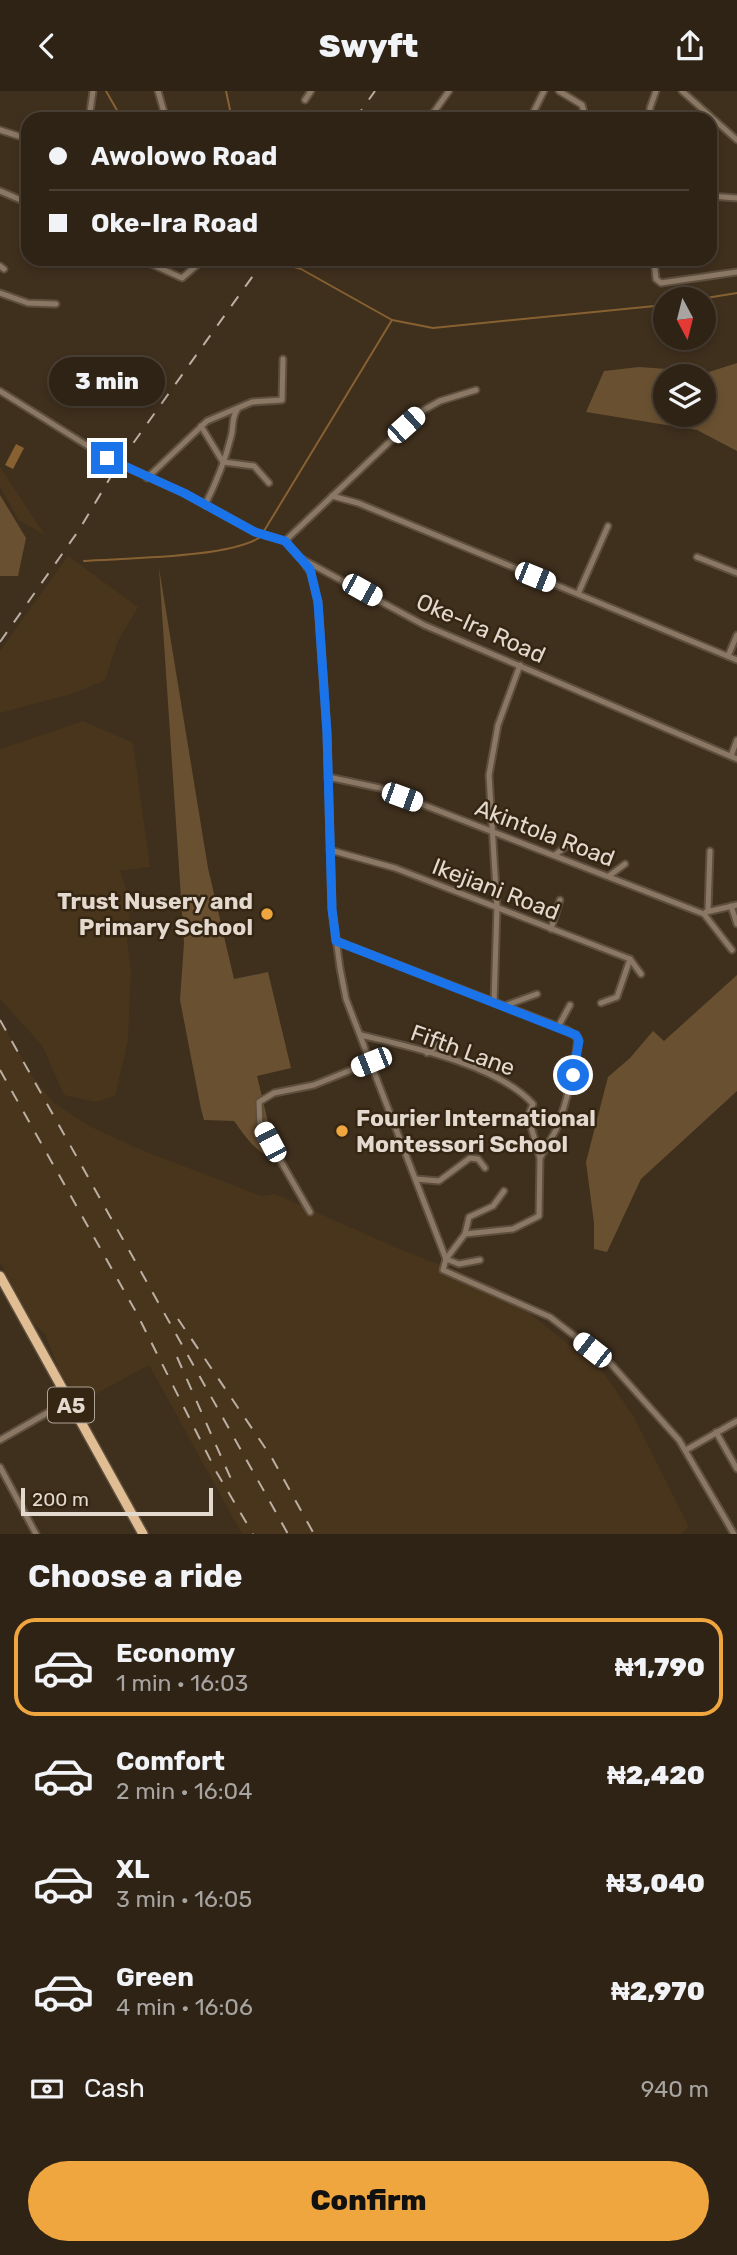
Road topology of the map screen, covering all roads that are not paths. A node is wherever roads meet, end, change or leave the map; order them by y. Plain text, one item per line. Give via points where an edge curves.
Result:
1 (93, 91) edge
2 (158, 91) edge
3 (311, 91) edge
4 (449, 91) edge
5 (544, 91) edge
6 (559, 91) edge
7 (656, 91) edge
8 (682, 91) edge
9 (305, 100) dead end
10 (90, 112) edge
11 (164, 112) dead end
12 (434, 112) edge
13 (534, 112) edge
14 (584, 112) edge
15 (650, 112) edge
16 (706, 112) edge
17 (717, 122) edge
18 (0, 130) edge
19 (21, 137) edge
20 (737, 140) edge
21 (0, 191) edge
22 (717, 197) edge
23 (737, 198) edge
24 (21, 200) edge
25 (155, 266) edge
26 (196, 266) edge
27 (655, 266) edge
28 (737, 272) edge
29 (0, 293) edge
30 (56, 304) dead end
31 (283, 359) dead end
32 (476, 390) dead end
33 (0, 391) edge
34 (239, 408) junction
35 (201, 426) junction
36 (223, 462) junction
37 (147, 478) junction
38 (269, 482) dead end
39 (332, 496) junction
40 (205, 505) junction
41 (608, 526) dead end
42 (285, 541) junction
43 (697, 557) dead end
44 (300, 558) junction
45 (737, 573) edge
46 (578, 594) junction
47 (737, 635) edge
48 (728, 656) junction
49 (737, 660) edge
50 (520, 665) junction
51 (737, 740) edge
52 (734, 757) edge
53 (328, 777) junction
54 (490, 830) junction
55 (569, 844) dead end
56 (330, 850) junction
57 (710, 851) dead end
58 (555, 855) junction
59 (625, 864) dead end
60 (609, 876) junction
61 (560, 900) dead end
62 (734, 905) edge
63 (497, 907) junction
64 (706, 912) junction
65 (737, 924) edge
66 (551, 929) junction
67 (336, 941) junction
68 (732, 950) dead end
69 (630, 959) junction
70 (641, 974) dead end
71 (537, 994) dead end
72 (494, 1002) junction
73 (601, 1003) dead end
74 (570, 1005) dead end
75 (504, 1006) junction
76 (558, 1027) junction
77 (361, 1035) junction
78 (442, 1042) dead end
79 (427, 1053) junction
80 (371, 1062) junction
81 (540, 1158) junction
82 (485, 1168) dead end
83 (416, 1179) junction
84 (504, 1191) dead end
85 (310, 1212) dead end
86 (465, 1234) junction
87 (446, 1259) junction
88 (480, 1260) dead end
89 (0, 1276) edge
90 (68, 1401) junction
91 (737, 1421) edge
92 (716, 1432) junction
93 (0, 1440) edge
94 (686, 1450) junction
95 (0, 1467) edge
96 (737, 1469) edge
97 (36, 1534) edge
98 (143, 1534) edge
99 (734, 1534) edge

1 - 10 street
2 - 11 street
3 - 9 street
4 - 12 street
5 - 13 street
6 - 14 street via 582,105
7 - 15 street
8 - 16 street
17 - 20 street
18 - 19 street
21 - 24 street
22 - 23 street
25 - 26 street via 182,278
27 - 28 street via 661,283
29 - 30 street via 28,303
31 - 34 street via 282,400 252,402
32 - 39 street via 422,411
33 - 37 street, Oke-Ira Road
34 - 35 street
34 - 36 street
35 - 36 street
35 - 37 street
36 - 38 street via 254,466
36 - 40 street
37 - 40 street, Oke-Ira Road
39 - 42 street
39 - 46 street
40 - 42 street, Oke-Ira Road via 255,532
41 - 46 street
42 - 44 street, Oke-Ira Road
43 - 45 street
44 - 50 street, Oke-Ira Road via 424,625
44 - 53 street via 312,573 318,602
46 - 48 street
47 - 48 street
48 - 49 street
50 - 52 street, Oke-Ira Road
50 - 54 street via 493,750
51 - 52 street
53 - 54 street, Akintola Road via 380,788
53 - 56 street
54 - 58 street, Akintola Road
54 - 63 street
55 - 58 street
56 - 63 street, Ikejiani Road via 395,868
56 - 67 street
57 - 64 street
58 - 60 street, Akintola Road
59 - 60 street
60 - 64 street, Akintola Road
61 - 66 street
62 - 64 street
62 - 65 street
63 - 66 street, Ikejiani Road
63 - 72 street
64 - 68 street
66 - 69 street, Ikejiani Road
67 - 72 street
67 - 77 street via 346,999
69 - 70 street
69 - 73 street via 617,997
71 - 75 street
72 - 75 street
74 - 76 street
75 - 76 street
76 - 81 street via 579,1041 564,1107
77 - 79 street, Fifth Lane
77 - 80 street
78 - 79 street
79 - 81 street, Fifth Lane via 519,1089 533,1104 528,1116
80 - 83 street
80 - 85 street via 259,1102 260,1125
81 - 86 street via 539,1216 513,1229
82 - 83 street via 478,1159 470,1158 439,1181
83 - 87 street
84 - 86 street via 493,1206 469,1217
86 - 87 street
87 - 88 street via 459,1264
87 - 94 street via 443,1270 556,1321 611,1364
89 - 90 main road, A5
90 - 93 street
90 - 98 main road, A5
91 - 92 street
92 - 94 street
92 - 96 street
94 - 99 street
95 - 97 street

